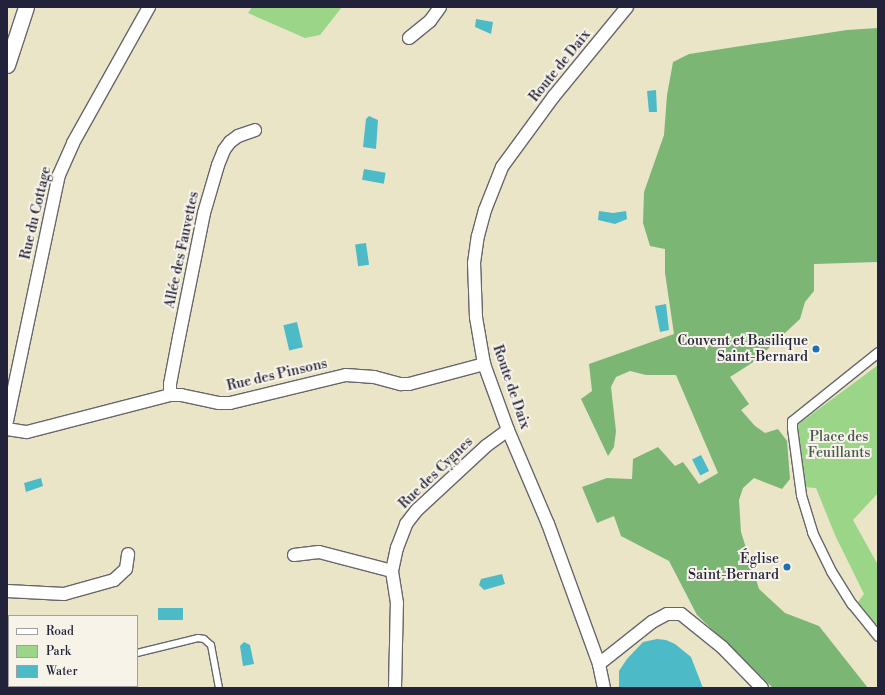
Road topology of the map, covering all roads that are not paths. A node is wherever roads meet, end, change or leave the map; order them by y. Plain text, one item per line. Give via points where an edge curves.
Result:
1 (26, 7) edge
2 (149, 7) edge
3 (440, 7) edge
4 (627, 7) edge
5 (409, 38) dead end
6 (7, 65) edge
7 (255, 130) dead end
8 (878, 352) edge
9 (484, 364) junction
10 (170, 395) junction
11 (7, 421) edge
12 (7, 428) edge
13 (508, 430) junction
14 (128, 554) dead end
15 (294, 555) dead end
16 (392, 571) junction
17 (7, 592) edge
18 (878, 636) edge
19 (138, 653) edge
20 (599, 664) junction
21 (219, 688) edge
22 (395, 688) edge
23 (604, 688) edge
24 (762, 688) edge

1 - 6 street
2 - 11 street, Rue du Cottage via 73,144 59,175
3 - 5 street via 430,21
4 - 9 street, Route de Daix via 509,156 491,193 480,229 474,263 476,317
7 - 10 street, Allée des Fauvettes via 230,142 218,165 204,213 170,384
8 - 18 street via 792,421 800,495 812,532 831,571 852,604
9 - 10 street, Rue des Pinsons via 409,384 346,375 230,403
9 - 13 street, Route de Daix
10 - 12 street, Rue des Pinsons via 27,432
13 - 16 street, Rue des Cygnes via 486,446 411,517 401,536
13 - 20 street, Route de Daix via 548,524
14 - 17 street via 126,569 114,580 64,594
15 - 16 street via 320,552
16 - 22 street, Rue des Cygnes via 397,603
19 - 21 lane via 198,638 204,639 211,645
20 - 23 street, Route de Daix
20 - 24 street via 652,622 667,614 681,614 722,647

